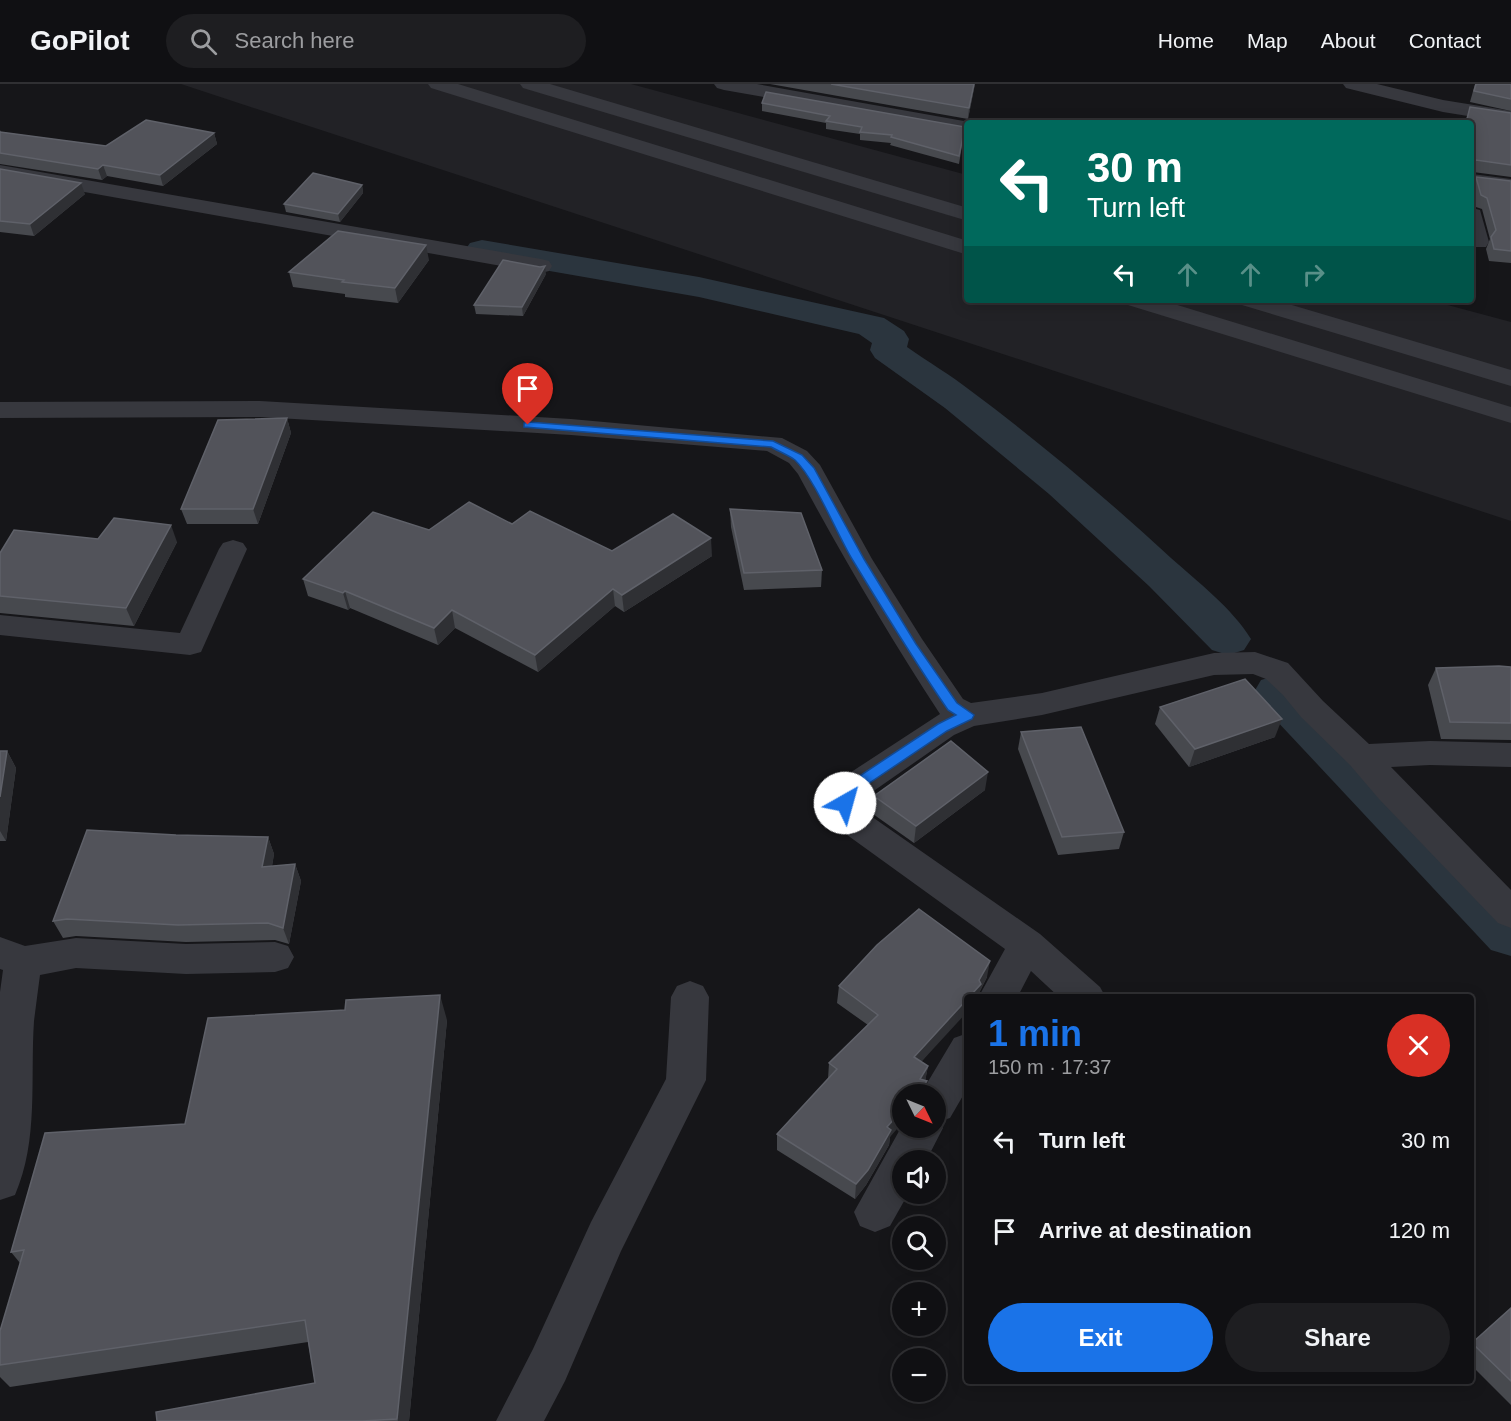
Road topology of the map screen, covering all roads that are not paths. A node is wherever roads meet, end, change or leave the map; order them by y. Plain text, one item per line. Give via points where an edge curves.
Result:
1 (438, 84) edge
2 (530, 84) edge
3 (724, 84) edge
4 (1353, 84) edge
5 (1511, 117) edge
6 (964, 127) edge
7 (0, 171) edge
8 (1474, 180) edge
9 (1511, 185) edge
10 (964, 214) edge
11 (1474, 223) edge
12 (1479, 242) dead end
13 (964, 248) edge
14 (541, 266) edge
15 (1146, 303) edge
16 (1260, 303) edge
17 (1511, 378) edge
18 (0, 410) edge
19 (1511, 415) edge
20 (233, 549) dead end
21 (0, 625) edge
22 (967, 715) junction
23 (1511, 754) edge
24 (1362, 756) junction
25 (1511, 913) edge
26 (1027, 945) junction
27 (12, 957) edge
28 (275, 957) dead end
29 (999, 994) edge
30 (1082, 994) edge
31 (690, 997) dead end
32 (964, 1057) edge
33 (946, 1088) edge
34 (0, 1180) edge
35 (892, 1182) edge
36 (875, 1212) dead end
37 (519, 1421) edge

1 - 13 street
2 - 10 street
3 - 6 street
4 - 5 street via 1443,106
7 - 14 street
8 - 9 street
11 - 12 street
15 - 19 street
16 - 17 street
18 - 22 street via 260,409 773,444 798,457 810,471 911,646 952,707
20 - 21 street via 190,645
22 - 24 street via 1042,704 1214,664 1255,663 1277,671
22 - 26 street via 851,789 845,803 855,823
23 - 24 street
24 - 25 street
26 - 29 street
26 - 30 street
27 - 28 street via 76,953 186,959
27 - 34 street via 15,1021 10,1137
31 - 37 street via 686,1080
32 - 33 street
35 - 36 street

